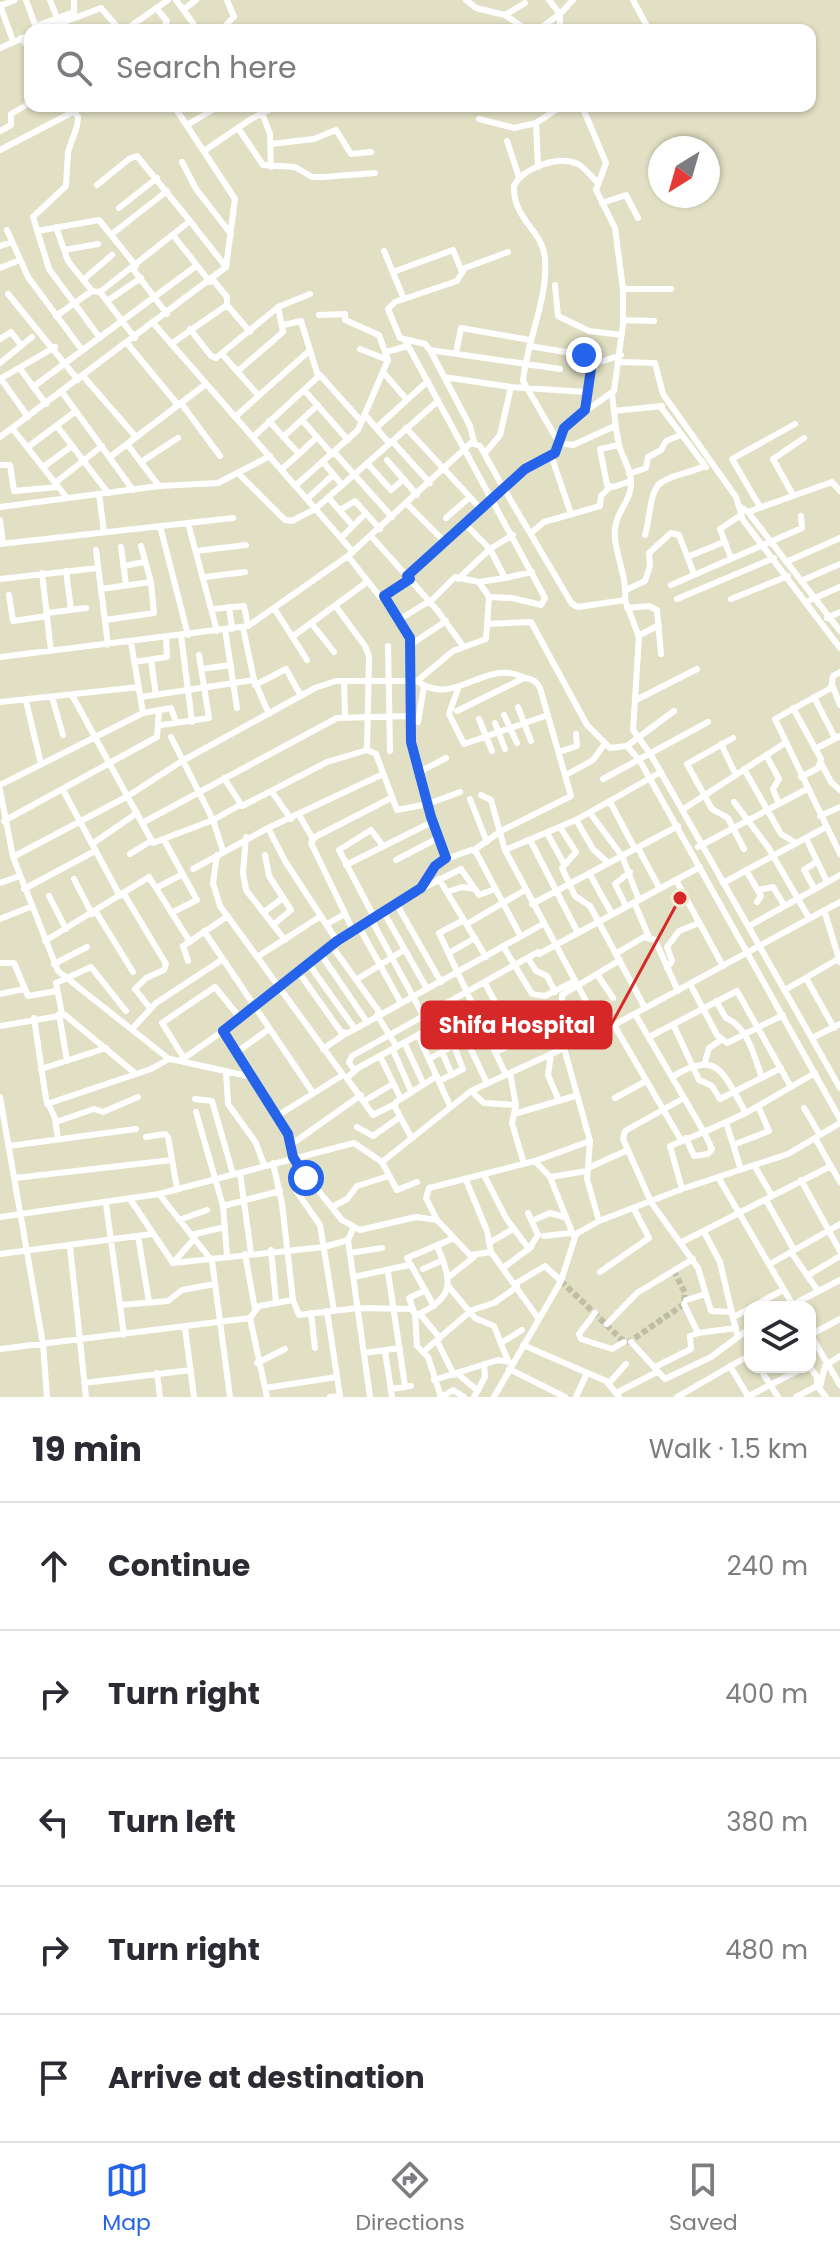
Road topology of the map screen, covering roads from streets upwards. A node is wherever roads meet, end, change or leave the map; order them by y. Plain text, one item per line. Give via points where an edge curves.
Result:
1 (15, 0) edge
2 (26, 0) edge
3 (50, 0) edge
4 (74, 0) edge
5 (168, 0) edge
6 (176, 0) edge
7 (196, 0) edge
8 (466, 0) edge
9 (549, 0) edge
10 (573, 0) edge
11 (633, 0) edge
12 (230, 1) edge
13 (525, 3) dead end
14 (0, 6) edge
15 (156, 8) junction
16 (183, 10) junction
17 (560, 14) junction
18 (505, 15) junction
19 (57, 18) junction
20 (36, 24) edge
21 (47, 24) edge
22 (53, 24) edge
23 (117, 24) edge
24 (132, 24) edge
25 (166, 24) edge
26 (193, 24) edge
27 (227, 24) edge
28 (518, 24) edge
29 (546, 24) edge
30 (560, 24) edge
31 (646, 24) edge
32 (24, 37) edge
33 (21, 38) junction
34 (13, 41) junction
35 (24, 42) edge
36 (0, 48) edge
37 (24, 106) edge
38 (66, 112) edge
39 (74, 112) edge
40 (178, 112) edge
41 (209, 112) edge
42 (553, 112) edge
43 (585, 112) edge
44 (262, 113) joint
45 (479, 119) dead end
46 (536, 123) junction
47 (187, 125) junction
48 (238, 128) junction
49 (0, 131) edge
50 (507, 141) dead end
51 (271, 144) junction
52 (0, 150) edge
53 (204, 151) junction
54 (371, 152) dead end
55 (182, 162) dead end
56 (271, 167) junction
57 (538, 167) junction
58 (375, 173) dead end
59 (519, 177) junction
60 (157, 178) junction
61 (597, 182) junction
62 (97, 185) dead end
63 (167, 191) junction
64 (602, 203) junction
65 (119, 208) dead end
66 (638, 218) dead end
67 (190, 221) junction
68 (56, 227) junction
69 (7, 230) dead end
70 (37, 231) junction
71 (112, 234) junction
72 (231, 234) junction
73 (173, 235) junction
74 (12, 242) junction
75 (98, 244) dead end
76 (0, 246) edge
77 (64, 250) junction
78 (384, 251) dead end
79 (508, 252) dead end
80 (112, 255) dead end
81 (20, 260) junction
82 (196, 266) junction
83 (134, 267) junction
84 (226, 267) junction
85 (0, 268) edge
86 (393, 272) junction
87 (462, 272) junction
88 (141, 278) junction
89 (83, 280) junction
90 (211, 281) junction
91 (555, 285) dead end
92 (623, 289) junction
93 (671, 289) dead end
94 (96, 291) junction
95 (8, 294) dead end
96 (310, 294) dead end
97 (154, 297) junction
98 (404, 299) junction
99 (107, 301) junction
100 (75, 304) junction
101 (227, 305) junction
102 (277, 308) junction
103 (167, 314) junction
104 (319, 315) dead end
105 (56, 316) junction
106 (623, 320) junction
107 (121, 321) junction
108 (654, 321) dead end
109 (154, 324) junction
110 (283, 325) junction
111 (190, 329) junction
112 (250, 332) junction
113 (622, 335) junction
114 (32, 337) dead end
115 (100, 338) junction
116 (135, 338) junction
117 (0, 339) edge
118 (127, 343) junction
119 (407, 343) junction
120 (530, 343) junction
121 (171, 344) junction
122 (21, 345) junction
123 (55, 347) junction
124 (360, 349) dead end
125 (82, 350) junction
126 (430, 350) junction
127 (308, 352) junction
128 (456, 353) junction
129 (222, 354) junction
130 (387, 356) junction
131 (620, 358) junction
132 (588, 359) junction
133 (526, 362) junction
134 (0, 363) edge
135 (65, 364) junction
136 (560, 369) dead end
137 (21, 370) junction
138 (238, 371) junction
139 (383, 372) junction
140 (318, 376) junction
141 (444, 377) junction
142 (80, 378) junction
143 (0, 379) edge
144 (428, 381) junction
145 (206, 384) junction
146 (33, 387) junction
147 (511, 387) junction
148 (525, 388) junction
149 (304, 390) junction
150 (62, 392) junction
151 (585, 392) junction
152 (612, 394) junction
153 (258, 395) junction
154 (407, 400) junction
155 (438, 401) junction
156 (46, 404) junction
157 (180, 404) junction
158 (318, 405) junction
159 (669, 405) junction
160 (660, 406) junction
161 (585, 410) junction
162 (76, 411) junction
163 (614, 411) junction
164 (28, 417) junction
165 (235, 417) junction
166 (363, 418) junction
167 (302, 420) junction
168 (269, 421) junction
169 (795, 424) dead end
170 (57, 426) junction
171 (615, 426) junction
172 (12, 428) junction
173 (376, 428) junction
174 (406, 428) junction
175 (1, 433) edge
176 (681, 435) junction
177 (136, 437) junction
178 (253, 437) junction
179 (283, 437) junction
180 (317, 437) junction
181 (178, 438) dead end
182 (804, 438) dead end
183 (348, 440) junction
184 (391, 442) junction
185 (474, 442) junction
186 (559, 443) junction
187 (127, 444) junction
188 (619, 445) junction
189 (72, 446) junction
190 (102, 446) junction
191 (28, 447) junction
192 (466, 449) junction
193 (333, 453) junction
194 (485, 453) junction
195 (299, 454) junction
196 (551, 455) junction
197 (220, 456) dead end
198 (270, 456) junction
199 (110, 457) junction
200 (387, 460) dead end
201 (83, 461) junction
202 (141, 462) junction
203 (323, 462) junction
204 (367, 463) junction
205 (0, 465) edge
206 (704, 466) junction
207 (43, 467) junction
208 (714, 467) junction
209 (444, 469) junction
210 (281, 470) junction
211 (830, 471) dead end
212 (239, 474) junction
213 (354, 474) junction
214 (333, 475) junction
215 (630, 477) junction
216 (404, 479) junction
217 (834, 482) junction
218 (430, 483) junction
219 (57, 485) junction
220 (342, 485) junction
221 (159, 486) junction
222 (295, 486) junction
223 (610, 487) junction
224 (504, 489) junction
225 (133, 490) junction
226 (391, 490) junction
227 (840, 491) edge
228 (108, 493) junction
229 (99, 494) junction
230 (417, 495) junction
231 (793, 495) junction
232 (328, 497) junction
233 (470, 497) junction
234 (67, 498) junction
235 (307, 499) junction
236 (491, 499) junction
237 (378, 501) junction
238 (407, 504) junction
239 (0, 507) edge
240 (760, 507) junction
241 (315, 509) junction
242 (481, 509) junction
243 (340, 510) junction
244 (366, 513) junction
245 (571, 514) junction
246 (744, 514) junction
247 (801, 516) dead end
248 (392, 517) junction
249 (233, 518) dead end
250 (446, 518) dead end
251 (0, 520) edge
252 (188, 523) junction
253 (465, 524) junction
254 (160, 526) junction
255 (353, 526) junction
256 (380, 529) junction
257 (104, 532) junction
258 (531, 533) junction
259 (513, 535) junction
260 (645, 535) dead end
261 (371, 536) junction
262 (341, 538) junction
263 (840, 538) edge
264 (770, 541) junction
265 (445, 542) junction
266 (724, 542) junction
267 (2, 544) edge
268 (762, 544) junction
269 (246, 545) dead end
270 (141, 546) dead end
271 (121, 547) dead end
272 (490, 549) junction
273 (96, 550) dead end
274 (196, 551) junction
275 (350, 554) junction
276 (780, 554) junction
277 (687, 557) junction
278 (731, 558) junction
279 (772, 559) junction
280 (144, 562) junction
281 (786, 562) junction
282 (840, 564) edge
283 (124, 566) junction
284 (98, 568) junction
285 (66, 571) junction
286 (245, 572) dead end
287 (532, 572) junction
288 (795, 572) junction
289 (42, 573) junction
290 (694, 574) junction
291 (205, 577) junction
292 (786, 577) junction
293 (408, 578) junction
294 (505, 578) junction
295 (0, 579) edge
296 (458, 579) junction
297 (801, 581) junction
298 (151, 582) junction
299 (367, 582) junction
300 (479, 582) junction
301 (560, 584) junction
302 (126, 585) junction
303 (671, 585) dead end
304 (840, 587) edge
305 (101, 589) junction
306 (626, 590) junction
307 (543, 593) junction
308 (9, 595) dead end
309 (384, 596) junction
310 (489, 597) junction
311 (814, 598) junction
312 (677, 599) dead end
313 (731, 599) dead end
314 (625, 600) junction
315 (429, 601) junction
316 (805, 602) junction
317 (229, 607) junction
318 (86, 608) dead end
319 (274, 608) junction
320 (337, 608) junction
321 (627, 608) junction
322 (213, 609) junction
323 (71, 610) junction
324 (840, 612) edge
325 (47, 614) junction
326 (829, 617) junction
327 (400, 619) junction
328 (105, 620) junction
329 (446, 621) junction
330 (820, 621) junction
331 (312, 624) junction
332 (488, 624) junction
333 (659, 625) junction
334 (246, 627) junction
335 (225, 630) junction
336 (840, 631) edge
337 (184, 635) junction
338 (638, 636) junction
339 (166, 637) junction
340 (292, 637) junction
341 (131, 642) junction
342 (108, 645) junction
343 (410, 645) junction
344 (388, 646) dead end
345 (463, 646) junction
346 (840, 648) edge
347 (51, 651) junction
348 (334, 652) dead end
349 (661, 654) dead end
350 (199, 655) dead end
351 (0, 657) edge
352 (151, 660) junction
353 (307, 660) dead end
354 (134, 662) junction
355 (231, 665) junction
356 (201, 669) junction
357 (697, 669) dead end
358 (840, 672) edge
359 (524, 678) junction
360 (365, 680) junction
361 (388, 680) junction
362 (413, 680) junction
363 (344, 681) junction
364 (234, 682) junction
365 (254, 683) junction
366 (204, 686) junction
367 (424, 686) junction
368 (139, 687) junction
369 (833, 687) junction
370 (187, 688) junction
371 (458, 689) junction
372 (72, 695) junction
373 (156, 695) junction
374 (301, 696) junction
375 (52, 697) junction
376 (141, 697) junction
377 (814, 697) junction
378 (636, 700) junction
379 (26, 701) junction
380 (0, 702) edge
381 (840, 705) edge
382 (518, 707) dead end
383 (237, 708) dead end
384 (793, 708) junction
385 (159, 710) junction
386 (457, 711) dead end
387 (674, 711) dead end
388 (143, 713) junction
389 (269, 714) junction
390 (504, 715) dead end
391 (548, 715) junction
392 (345, 716) junction
393 (409, 716) junction
394 (365, 717) junction
395 (389, 717) junction
396 (479, 719) dead end
397 (176, 722) junction
398 (192, 722) junction
399 (418, 722) dead end
400 (708, 722) dead end
401 (495, 723) dead end
402 (525, 724) junction
403 (161, 725) junction
404 (511, 729) junction
405 (499, 733) junction
406 (576, 734) dead end
407 (63, 735) dead end
408 (94, 735) junction
409 (171, 737) dead end
410 (636, 737) junction
411 (838, 737) edge
412 (486, 738) junction
413 (733, 738) dead end
414 (531, 741) dead end
415 (517, 743) dead end
416 (785, 743) junction
417 (721, 744) junction
418 (604, 745) junction
419 (627, 746) junction
420 (505, 749) dead end
421 (815, 749) junction
422 (367, 750) junction
423 (390, 751) dead end
424 (492, 751) dead end
425 (559, 752) junction
426 (651, 755) junction
427 (766, 755) junction
428 (446, 758) dead end
429 (182, 761) junction
430 (640, 761) junction
431 (821, 763) junction
432 (41, 764) junction
433 (110, 765) junction
434 (744, 769) junction
435 (419, 772) junction
436 (661, 772) junction
437 (383, 774) junction
438 (566, 775) junction
439 (736, 775) junction
440 (801, 777) junction
441 (224, 778) junction
442 (650, 778) junction
443 (603, 779) dead end
444 (0, 788) edge
445 (807, 789) junction
446 (63, 790) junction
447 (840, 790) edge
448 (198, 792) junction
449 (272, 792) junction
450 (460, 792) dead end
451 (481, 795) dead end
452 (128, 796) junction
453 (705, 796) junction
454 (391, 798) junction
455 (470, 799) dead end
456 (610, 802) junction
457 (734, 802) dead end
458 (428, 804) junction
459 (779, 804) junction
460 (240, 805) junction
461 (840, 807) edge
462 (682, 810) junction
463 (767, 810) junction
464 (137, 813) junction
465 (590, 813) junction
466 (820, 816) junction
467 (2, 817) edge
468 (295, 817) junction
469 (213, 820) junction
470 (576, 820) junction
471 (747, 821) junction
472 (81, 822) junction
473 (432, 822) junction
474 (142, 823) junction
475 (678, 826) junction
476 (560, 827) junction
477 (826, 827) junction
478 (268, 828) junction
479 (733, 828) junction
480 (501, 831) junction
481 (547, 833) junction
482 (246, 837) junction
483 (438, 838) junction
484 (806, 838) junction
485 (313, 839) junction
486 (164, 840) junction
487 (530, 840) junction
488 (151, 841) junction
489 (487, 842) junction
490 (796, 843) junction
491 (10, 844) junction
492 (702, 845) junction
493 (383, 846) junction
494 (0, 848) edge
495 (93, 848) junction
496 (636, 848) junction
497 (744, 849) dead end
498 (474, 850) junction
499 (505, 850) junction
500 (691, 850) junction
501 (220, 853) junction
502 (130, 854) dead end
503 (840, 854) edge
504 (265, 855) dead end
505 (283, 856) junction
506 (622, 856) junction
507 (773, 856) junction
508 (13, 857) junction
509 (446, 858) junction
510 (396, 860) dead end
511 (563, 862) junction
512 (816, 862) junction
513 (608, 863) junction
514 (267, 865) junction
515 (346, 865) junction
516 (700, 867) junction
517 (193, 869) dead end
518 (746, 870) junction
519 (630, 872) junction
520 (589, 873) junction
521 (183, 874) junction
522 (840, 875) edge
523 (20, 876) junction
524 (74, 879) dead end
525 (439, 879) junction
526 (676, 880) junction
527 (827, 882) junction
528 (0, 883) edge
529 (723, 883) junction
530 (570, 884) junction
531 (158, 887) junction
532 (421, 888) junction
533 (814, 888) junction
534 (24, 889) junction
535 (475, 889) junction
536 (495, 889) junction
537 (660, 889) junction
538 (525, 890) junction
539 (758, 890) junction
540 (556, 891) junction
541 (447, 892) junction
542 (122, 895) junction
543 (49, 896) dead end
544 (797, 897) junction
545 (283, 898) junction
546 (637, 901) junction
547 (757, 902) dead end
548 (840, 902) edge
549 (502, 903) junction
550 (399, 904) junction
551 (532, 904) junction
552 (784, 905) junction
553 (626, 906) junction
554 (30, 907) junction
555 (824, 910) junction
556 (383, 911) junction
557 (264, 912) junction
558 (94, 913) junction
559 (171, 913) junction
560 (345, 914) junction
561 (612, 914) junction
562 (228, 916) junction
563 (321, 916) junction
564 (373, 918) junction
565 (809, 918) junction
566 (0, 919) edge
567 (599, 921) junction
568 (465, 922) junction
569 (699, 923) junction
570 (327, 924) junction
571 (543, 924) junction
572 (273, 925) junction
573 (749, 926) junction
574 (356, 928) junction
575 (66, 929) junction
576 (204, 931) junction
577 (578, 933) junction
578 (520, 935) junction
579 (649, 937) junction
580 (475, 938) junction
581 (285, 940) junction
582 (45, 941) junction
583 (190, 942) junction
584 (334, 943) junction
585 (760, 945) junction
586 (503, 946) junction
587 (555, 946) junction
588 (87, 947) dead end
589 (404, 950) junction
590 (320, 953) junction
591 (449, 953) junction
592 (747, 953) junction
593 (618, 956) junction
594 (257, 957) junction
595 (393, 957) junction
596 (486, 957) junction
597 (528, 958) junction
598 (223, 959) junction
599 (188, 961) dead end
600 (839, 961) edge
601 (0, 963) edge
602 (308, 963) junction
603 (54, 964) junction
604 (380, 965) junction
605 (514, 966) junction
606 (723, 966) junction
607 (667, 968) junction
608 (297, 970) junction
609 (133, 972) dead end
610 (459, 972) junction
611 (597, 974) junction
612 (65, 978) junction
613 (806, 978) junction
614 (356, 980) junction
615 (441, 982) junction
616 (485, 983) junction
617 (576, 983) junction
618 (690, 984) junction
619 (279, 987) junction
620 (24, 989) junction
621 (427, 989) junction
622 (785, 990) junction
623 (57, 991) junction
624 (678, 991) junction
625 (469, 992) junction
626 (555, 992) junction
627 (0, 994) edge
628 (414, 996) junction
629 (613, 998) dead end
630 (716, 1001) junction
631 (401, 1003) junction
632 (474, 1004) junction
633 (254, 1006) junction
634 (150, 1008) junction
635 (645, 1008) junction
636 (702, 1008) junction
637 (126, 1011) dead end
638 (60, 1014) junction
639 (379, 1014) junction
640 (635, 1014) junction
641 (783, 1015) junction
642 (455, 1016) junction
643 (424, 1017) junction
644 (34, 1018) junction
645 (240, 1018) junction
646 (367, 1022) junction
647 (673, 1024) junction
648 (497, 1025) junction
649 (614, 1025) junction
650 (0, 1026) edge
651 (837, 1026) edge
652 (132, 1029) junction
653 (269, 1029) junction
654 (355, 1029) junction
655 (758, 1029) junction
656 (431, 1030) junction
657 (486, 1030) junction
658 (223, 1031) junction
659 (602, 1031) junction
660 (547, 1032) junction
661 (345, 1034) junction
662 (389, 1034) junction
663 (746, 1036) junction
664 (419, 1037) junction
665 (649, 1037) junction
666 (812, 1038) junction
667 (465, 1039) junction
668 (721, 1040) junction
669 (516, 1043) junction
670 (454, 1046) junction
671 (398, 1047) junction
672 (106, 1048) junction
673 (323, 1049) junction
674 (557, 1051) junction
675 (237, 1052) junction
676 (442, 1052) junction
677 (495, 1052) junction
678 (380, 1056) junction
679 (169, 1059) junction
680 (429, 1059) junction
681 (182, 1060) junction
682 (67, 1061) junction
683 (705, 1062) junction
684 (691, 1066) junction
685 (781, 1068) junction
686 (41, 1069) junction
687 (354, 1070) junction
688 (226, 1072) junction
689 (815, 1073) junction
690 (136, 1074) junction
691 (508, 1074) junction
692 (452, 1075) junction
693 (346, 1076) junction
694 (252, 1077) junction
695 (672, 1077) junction
696 (438, 1078) junction
697 (762, 1078) junction
698 (646, 1081) junction
699 (423, 1083) junction
700 (487, 1083) junction
701 (393, 1084) junction
702 (791, 1087) junction
703 (840, 1088) edge
704 (411, 1091) junction
705 (471, 1091) junction
706 (313, 1093) junction
707 (734, 1093) junction
708 (575, 1096) junction
709 (0, 1097) edge
710 (138, 1097) dead end
711 (400, 1097) junction
712 (362, 1098) junction
713 (615, 1098) dead end
714 (684, 1098) junction
715 (195, 1099) dead end
716 (559, 1101) junction
717 (47, 1104) junction
718 (395, 1104) junction
719 (516, 1105) junction
720 (450, 1106) junction
721 (758, 1106) junction
722 (804, 1108) dead end
723 (663, 1109) junction
724 (196, 1112) dead end
725 (746, 1113) junction
726 (514, 1114) junction
727 (277, 1116) junction
728 (400, 1117) junction
729 (840, 1121) edge
730 (56, 1122) junction
731 (726, 1122) junction
732 (357, 1127) dead end
733 (219, 1128) junction
734 (136, 1129) dead end
735 (202, 1131) junction
736 (704, 1132) junction
737 (146, 1137) dead end
738 (411, 1137) junction
739 (818, 1137) junction
740 (58, 1139) junction
741 (683, 1139) junction
742 (590, 1141) junction
743 (292, 1144) junction
744 (733, 1145) junction
745 (9, 1146) junction
746 (628, 1150) junction
747 (293, 1157) junction
748 (172, 1160) junction
749 (535, 1161) junction
750 (382, 1162) junction
751 (273, 1163) junction
752 (524, 1164) junction
753 (264, 1165) junction
754 (754, 1165) junction
755 (831, 1166) junction
756 (588, 1170) junction
757 (741, 1170) junction
758 (236, 1174) junction
759 (484, 1175) junction
760 (389, 1176) junction
761 (550, 1177) junction
762 (718, 1177) junction
763 (15, 1178) junction
764 (216, 1179) junction
765 (466, 1180) junction
766 (801, 1180) junction
767 (417, 1182) dead end
768 (840, 1182) edge
769 (177, 1188) junction
770 (682, 1189) junction
771 (280, 1191) junction
772 (297, 1192) dead end
773 (159, 1194) junction
774 (769, 1198) junction
775 (130, 1199) junction
776 (243, 1200) junction
777 (651, 1202) junction
778 (106, 1204) junction
779 (223, 1206) junction
780 (332, 1207) junction
781 (634, 1209) junction
782 (207, 1210) dead end
783 (21, 1213) junction
784 (528, 1213) dead end
785 (739, 1214) junction
786 (0, 1217) edge
787 (564, 1217) junction
788 (536, 1219) dead end
789 (179, 1220) junction
790 (437, 1220) junction
791 (599, 1221) junction
792 (840, 1224) edge
793 (225, 1227) junction
794 (353, 1229) junction
795 (513, 1229) junction
796 (828, 1230) junction
797 (704, 1232) junction
798 (152, 1234) junction
799 (572, 1235) junction
800 (138, 1236) junction
801 (544, 1236) dead end
802 (193, 1237) junction
803 (454, 1238) junction
804 (111, 1240) junction
805 (348, 1240) junction
806 (537, 1242) dead end
807 (682, 1242) junction
808 (489, 1243) junction
809 (70, 1247) junction
810 (324, 1247) junction
811 (288, 1248) junction
812 (382, 1248) dead end
813 (438, 1248) junction
814 (529, 1249) junction
815 (271, 1250) junction
816 (792, 1251) junction
817 (28, 1252) junction
818 (491, 1252) junction
819 (350, 1253) junction
820 (0, 1254) edge
821 (248, 1254) junction
822 (840, 1254) edge
823 (227, 1256) junction
824 (474, 1257) junction
825 (210, 1259) junction
826 (693, 1259) junction
827 (443, 1260) junction
828 (173, 1263) junction
829 (770, 1264) junction
830 (409, 1265) junction
831 (503, 1268) junction
832 (423, 1269) dead end
833 (388, 1272) junction
834 (600, 1272) dead end
835 (450, 1276) junction
836 (807, 1276) junction
837 (354, 1277) junction
838 (840, 1280) edge
839 (561, 1281) junction
840 (215, 1284) junction
841 (448, 1286) junction
842 (516, 1286) junction
843 (783, 1290) junction
844 (424, 1291) junction
845 (818, 1291) junction
846 (706, 1294) junction
847 (293, 1300) junction
848 (763, 1301) edge
849 (789, 1301) edge
850 (801, 1301) edge
851 (149, 1302) junction
852 (276, 1302) junction
853 (120, 1305) junction
854 (434, 1306) junction
855 (358, 1308) junction
856 (393, 1308) junction
857 (255, 1309) junction
858 (744, 1310) edge
859 (330, 1311) junction
860 (470, 1312) junction
861 (311, 1313) junction
862 (595, 1313) dead end
863 (416, 1314) junction
864 (733, 1314) junction
865 (250, 1318) junction
866 (538, 1318) junction
867 (840, 1319) edge
868 (220, 1322) junction
869 (607, 1324) dead end
870 (185, 1328) junction
871 (744, 1329) edge
872 (522, 1330) dead end
873 (736, 1331) junction
874 (816, 1332) edge
875 (698, 1333) junction
876 (124, 1335) junction
877 (439, 1339) junction
878 (78, 1340) junction
879 (501, 1343) junction
880 (43, 1344) junction
881 (523, 1345) junction
882 (816, 1345) edge
883 (315, 1348) dead end
884 (400, 1348) junction
885 (0, 1349) edge
886 (285, 1349) dead end
887 (385, 1351) junction
888 (423, 1352) junction
889 (364, 1353) junction
890 (840, 1356) edge
891 (744, 1360) edge
892 (257, 1363) junction
893 (827, 1363) junction
894 (484, 1364) junction
895 (626, 1364) dead end
896 (510, 1365) junction
897 (730, 1366) junction
898 (656, 1369) junction
899 (191, 1370) junction
900 (157, 1373) junction
901 (587, 1373) junction
902 (763, 1373) edge
903 (795, 1373) edge
904 (813, 1373) edge
905 (456, 1374) junction
906 (337, 1377) junction
907 (434, 1380) junction
908 (84, 1383) junction
909 (609, 1383) junction
910 (771, 1385) junction
911 (840, 1385) edge
912 (819, 1387) junction
913 (265, 1388) junction
914 (391, 1393) edge
915 (476, 1394) edge
916 (618, 1395) edge
917 (340, 1396) edge
918 (47, 1397) edge
919 (86, 1397) edge
920 (160, 1397) edge
921 (194, 1397) edge
922 (230, 1397) edge
923 (267, 1397) edge
924 (330, 1397) edge
925 (370, 1397) edge
926 (442, 1397) edge
927 (464, 1397) edge
928 (494, 1397) edge
929 (565, 1397) edge
930 (576, 1397) edge
931 (677, 1397) edge
932 (748, 1397) edge
933 (778, 1397) edge
934 (796, 1397) edge
935 (826, 1397) edge

1 - 14 street
2 - 20 street
3 - 19 street
4 - 19 street via 74,12
5 - 15 street
6 - 16 street
7 - 16 street
8 - 18 street
9 - 17 street
10 - 17 street
11 - 31 street
12 - 27 street via 234,17
13 - 18 street
14 - 34 street
15 - 24 street
15 - 25 street
16 - 26 street
17 - 29 street
17 - 30 street
18 - 28 street
19 - 21 street
22 - 23 street via 101,8
32 - 33 street
33 - 34 street
33 - 35 street
34 - 36 street
37 - 49 street via 11,114 11,125
38 - 52 street
39 - 70 street via 77,126 68,152 67,181 62,192 34,213
40 - 47 street
41 - 47 street
42 - 46 street
43 - 61 street via 606,163
44 - 48 street
44 - 51 street
45 - 46 street via 514,128
46 - 57 street
47 - 53 street
48 - 53 street
48 - 56 street via 258,162
50 - 59 street
51 - 54 street via 314,139 336,130 351,154
51 - 56 street
53 - 72 street via 235,199
55 - 72 street
56 - 58 street via 295,167 312,177
57 - 59 street
57 - 61 street via 574,162
59 - 120 street via 516,210 538,238 545,261
60 - 62 street via 133,156
60 - 63 street
60 - 65 street
61 - 64 street
63 - 67 street
63 - 71 street
64 - 66 street via 626,195
64 - 92 street via 615,228
67 - 73 street
67 - 84 street
68 - 70 street
68 - 71 street via 99,220
68 - 77 street
69 - 74 street
70 - 100 street via 49,269
71 - 83 street
72 - 84 street
73 - 82 street
73 - 83 street
74 - 76 street
74 - 81 street
75 - 77 street
77 - 89 street
78 - 86 street
79 - 87 street
80 - 89 street
81 - 85 street
81 - 105 street
82 - 90 street
82 - 97 street
83 - 88 street
83 - 94 street
84 - 90 street
86 - 87 street via 453,250
86 - 98 street
87 - 98 street via 457,281
88 - 97 street
88 - 99 street
89 - 94 street
90 - 101 street via 227,297
90 - 103 street
91 - 113 street via 560,318 589,331
92 - 93 street
92 - 106 street
94 - 99 street
94 - 100 street
95 - 123 street
96 - 102 street
97 - 103 street
97 - 107 street
98 - 119 street via 388,309 397,334
99 - 107 street
100 - 105 street
100 - 115 street
101 - 111 street
101 - 112 street
102 - 110 street
102 - 112 street
103 - 109 street
104 - 130 street via 345,314 345,320 379,335
105 - 125 street
106 - 108 street
106 - 113 street
107 - 115 street
107 - 116 street
109 - 116 street
109 - 121 street
110 - 127 street via 301,321
110 - 138 street via 283,332
111 - 121 street
111 - 129 street via 211,356
112 - 129 street
113 - 131 street
114 - 122 street
115 - 125 street
116 - 118 street
117 - 122 street via 11,332
118 - 142 street
118 - 157 street
119 - 126 street via 425,344
119 - 130 street
119 - 144 street
120 - 128 street via 461,328
120 - 132 street
120 - 133 street
121 - 145 street
122 - 134 street
123 - 135 street
123 - 137 street
124 - 130 street
125 - 135 street
126 - 128 street
126 - 141 street
127 - 140 street
127 - 153 street
128 - 133 street
129 - 138 street
130 - 139 street
131 - 132 street
131 - 152 street
131 - 159 street via 655,363
132 - 151 street
133 - 136 street
133 - 148 street
135 - 142 street
135 - 146 street
137 - 143 street
137 - 146 street
138 - 153 street
139 - 154 street
139 - 166 street
140 - 149 street
140 - 166 street
141 - 147 street
141 - 185 street
142 - 150 street
142 - 177 street
143 - 164 street
144 - 154 street
144 - 155 street
145 - 157 street
145 - 165 street
146 - 156 street
147 - 148 street
147 - 194 street via 500,435
148 - 151 street
148 - 186 street
149 - 158 street
149 - 168 street
150 - 156 street
150 - 162 street
151 - 161 street
152 - 161 street
152 - 163 street
153 - 165 street
154 - 173 street
155 - 174 street
155 - 192 street
156 - 164 street
157 - 177 street
157 - 197 street
158 - 167 street
158 - 183 street
159 - 160 street
159 - 208 street
160 - 163 street
160 - 176 street
161 - 186 street via 567,424
162 - 170 street
162 - 190 street
163 - 171 street
164 - 172 street
165 - 178 street
166 - 173 street
166 - 183 street
167 - 179 street
167 - 180 street
168 - 178 street
168 - 179 street
169 - 240 street via 732,459
170 - 189 street
170 - 191 street
171 - 186 street via 573,445
171 - 188 street
172 - 175 street
172 - 191 street
173 - 184 street
174 - 184 street
174 - 209 street
176 - 206 street
176 - 215 street via 666,441 648,457 646,468
177 - 187 street
178 - 198 street
179 - 195 street
180 - 193 street
180 - 195 street
181 - 202 street
182 - 231 street via 773,459
183 - 193 street
184 - 204 street
184 - 218 street
185 - 192 street
185 - 194 street
186 - 196 street
187 - 199 street
187 - 202 street
188 - 215 street
188 - 223 street via 600,450
189 - 201 street
189 - 207 street
190 - 199 street
190 - 201 street
191 - 207 street
192 - 209 street
192 - 236 street
193 - 203 street
193 - 213 street
194 - 224 street
195 - 210 street
196 - 224 street
196 - 245 street
198 - 210 street
198 - 212 street
199 - 225 street
200 - 216 street
201 - 219 street
201 - 228 street
202 - 221 street
203 - 214 street
203 - 222 street
204 - 213 street
204 - 226 street
205 - 219 street via 10,465 14,491
206 - 208 street
206 - 260 street via 660,482
207 - 219 street
208 - 246 street
209 - 218 street
209 - 233 street
210 - 222 street
211 - 217 street
212 - 221 street via 218,483
212 - 241 street via 289,522
213 - 220 street
213 - 237 street
214 - 220 street
214 - 235 street
215 - 223 street
215 - 306 street via 627,501 614,523
216 - 226 street
216 - 230 street
217 - 227 street
217 - 231 street
218 - 230 street
219 - 234 street
220 - 232 street
221 - 225 street
222 - 235 street
223 - 245 street via 601,496 601,506
224 - 236 street
224 - 258 street
225 - 228 street
226 - 237 street
228 - 229 street
229 - 234 street
229 - 257 street
230 - 238 street
231 - 240 street
232 - 241 street
232 - 243 street
233 - 242 street
233 - 250 street
234 - 239 street
235 - 241 street
236 - 242 street
236 - 259 street
237 - 248 street
238 - 248 street
238 - 265 street
240 - 246 street
241 - 262 street
242 - 253 street
243 - 244 street via 353,500
243 - 255 street
244 - 255 street
244 - 256 street
245 - 258 street via 544,522
246 - 264 street
246 - 266 street via 720,529
246 - 268 street
247 - 264 street via 803,527
248 - 256 street
249 - 252 street
251 - 267 street
252 - 254 street
252 - 274 street
253 - 265 street
253 - 272 street
254 - 257 street
254 - 337 street
255 - 262 street
256 - 261 street
257 - 267 street
258 - 301 street
259 - 272 street
259 - 287 street
261 - 275 street
261 - 293 street
262 - 275 street
263 - 281 street
264 - 268 street
264 - 276 street
265 - 293 street
266 - 277 street
266 - 278 street
268 - 278 street
268 - 279 street
269 - 274 street
270 - 280 street
271 - 283 street
272 - 294 street
272 - 296 street
273 - 284 street
274 - 291 street
275 - 299 street
275 - 319 street
276 - 279 street
276 - 281 street
277 - 290 street
277 - 306 street via 679,535 669,534 649,553 645,581
278 - 290 street
279 - 292 street
279 - 312 street
280 - 283 street
280 - 298 street
281 - 288 street
282 - 297 street
283 - 302 street
284 - 285 street
284 - 305 street
285 - 289 street
285 - 323 street
286 - 291 street
287 - 294 street
287 - 307 street
288 - 292 street
288 - 297 street
289 - 295 street
289 - 325 street
290 - 303 street
291 - 322 street
292 - 313 street
292 - 316 street
293 - 309 street
293 - 315 street
294 - 300 street
296 - 300 street
296 - 315 street
297 - 311 street
298 - 302 street
298 - 328 street via 156,610 152,615
299 - 309 street
299 - 320 street
300 - 310 street
301 - 307 street
301 - 314 street via 578,607
302 - 305 street
304 - 311 street
305 - 328 street
306 - 314 street
307 - 310 street via 541,605
308 - 325 street via 13,621
309 - 327 street
310 - 332 street
311 - 316 street
311 - 326 street
314 - 321 street
315 - 327 street
315 - 329 street
316 - 330 street
317 - 322 street
317 - 334 street via 244,606
317 - 335 street
318 - 323 street
319 - 334 street
319 - 340 street
320 - 331 street
320 - 360 street via 367,648
321 - 333 street via 654,608
321 - 338 street
322 - 335 street
323 - 325 street
324 - 326 street
325 - 347 street
326 - 330 street
326 - 336 street
327 - 343 street
328 - 342 street
329 - 343 street
329 - 345 street
330 - 346 street
331 - 340 street
331 - 348 street
332 - 345 street via 483,642
332 - 418 street via 531,622 587,725
333 - 338 street
333 - 349 street
334 - 335 street
334 - 365 street
335 - 337 street
335 - 355 street
337 - 339 street
337 - 370 street
338 - 378 street
339 - 341 street
339 - 352 street via 167,657
340 - 353 street
341 - 342 street
341 - 354 street
342 - 347 street
343 - 362 street
344 - 361 street
345 - 362 street
347 - 351 street
350 - 356 street
352 - 354 street
352 - 373 street
354 - 368 street
355 - 356 street
355 - 364 street
356 - 366 street
357 - 378 street
358 - 369 street via 833,676
359 - 371 street via 502,671
359 - 386 street
359 - 391 street via 537,682
360 - 361 street
360 - 363 street
360 - 394 street
361 - 362 street
361 - 395 street
362 - 367 street
362 - 393 street
363 - 374 street
363 - 392 street
364 - 365 street
364 - 366 street
364 - 383 street
365 - 374 street via 286,669
365 - 389 street
366 - 370 street
366 - 398 street via 211,715
367 - 371 street
367 - 399 street
368 - 372 street
368 - 376 street
369 - 377 street
369 - 381 street
370 - 373 street
370 - 398 street
371 - 412 street via 449,714 462,742
372 - 375 street
372 - 408 street
373 - 376 street
374 - 389 street
375 - 379 street
375 - 407 street
376 - 388 street
377 - 384 street
377 - 411 street
378 - 410 street
379 - 380 street
379 - 432 street
382 - 402 street
384 - 416 street via 775,719
384 - 421 street
385 - 388 street
385 - 397 street via 173,709
385 - 403 street
387 - 410 street
388 - 408 street
389 - 429 street
390 - 404 street
391 - 402 street
391 - 425 street
392 - 394 street
392 - 441 street
393 - 395 street
393 - 435 street
394 - 395 street
394 - 422 street
395 - 423 street
396 - 412 street
397 - 398 street
397 - 403 street
400 - 426 street
401 - 405 street
402 - 404 street
402 - 414 street
403 - 433 street via 157,737
404 - 405 street
404 - 415 street
405 - 412 street
405 - 420 street
406 - 425 street via 577,746
408 - 432 street
408 - 433 street
409 - 429 street
410 - 419 street
410 - 426 street
411 - 421 street
412 - 424 street
413 - 417 street
416 - 427 street
416 - 440 street
417 - 439 street
417 - 453 street via 687,763
418 - 419 street
418 - 438 street via 593,760
419 - 430 street
421 - 431 street
422 - 437 street via 376,754
422 - 449 street via 327,762
425 - 438 street
426 - 430 street
426 - 436 street
427 - 434 street
427 - 459 street via 779,779 773,789
428 - 435 street
429 - 448 street
429 - 452 street
430 - 442 street
430 - 443 street
431 - 440 street
431 - 447 street
432 - 444 street
433 - 446 street
433 - 452 street
434 - 439 street
434 - 463 street
435 - 458 street
436 - 442 street
436 - 462 street
437 - 454 street
437 - 468 street
438 - 480 street via 570,799
439 - 453 street
440 - 445 street
441 - 448 street
441 - 460 street
442 - 456 street
442 - 475 street
444 - 467 street
445 - 459 street
445 - 466 street
446 - 467 street
446 - 472 street
448 - 469 street
448 - 474 street
449 - 460 street
449 - 468 street
450 - 458 street
451 - 480 street via 491,800
452 - 464 street
452 - 472 street
453 - 462 street
453 - 479 street
454 - 458 street via 397,810
454 - 485 street
455 - 489 street
456 - 465 street
456 - 496 street
457 - 471 street
458 - 473 street
459 - 463 street
460 - 469 street
461 - 466 street
462 - 492 street
463 - 471 street
463 - 490 street via 781,834
464 - 474 street
464 - 495 street
465 - 470 street
465 - 506 street
466 - 477 street
467 - 491 street
468 - 478 street
468 - 485 street
469 - 486 street
469 - 501 street
470 - 476 street
470 - 513 street
471 - 479 street
471 - 507 street
472 - 495 street
472 - 508 street
473 - 483 street
473 - 493 street
474 - 488 street
475 - 496 street
475 - 500 street
476 - 481 street
476 - 511 street via 576,852
477 - 484 street
477 - 503 street
478 - 482 street
478 - 505 street
479 - 492 street
479 - 497 street
480 - 489 street
480 - 499 street
481 - 487 street
481 - 511 street
482 - 501 street
482 - 557 street via 246,890
483 - 509 street
483 - 510 street
484 - 490 street
484 - 512 street
485 - 560 street via 314,852
486 - 488 street
486 - 521 street
487 - 499 street
487 - 540 street
488 - 502 street
489 - 498 street
490 - 507 street
491 - 494 street
491 - 508 street
492 - 500 street
492 - 529 street
493 - 515 street
493 - 515 street via 371,830 339,850
495 - 534 street
495 - 542 street
496 - 506 street
496 - 537 street
498 - 509 street
498 - 536 street
499 - 538 street
500 - 516 street
501 - 517 street
501 - 562 street via 213,883
504 - 514 street
505 - 514 street
505 - 563 street
506 - 513 street
506 - 519 street
507 - 518 street
507 - 544 street
508 - 523 street
509 - 532 street
511 - 530 street
512 - 527 street
512 - 533 street via 804,870
513 - 520 street
514 - 545 street
515 - 564 street
516 - 526 street
516 - 592 street
518 - 529 street
518 - 539 street
519 - 546 street
519 - 553 street via 615,884
520 - 530 street
520 - 561 street
521 - 531 street
521 - 559 street via 197,900
522 - 527 street
523 - 528 street
523 - 534 street
524 - 558 street
525 - 532 street
525 - 535 street via 461,869
525 - 541 street
526 - 537 street
526 - 569 street
527 - 533 street
529 - 573 street
530 - 540 street
530 - 567 street
531 - 542 street via 144,878
531 - 559 street
532 - 550 street
533 - 544 street
534 - 554 street
535 - 536 street via 481,896
535 - 541 street
536 - 549 street
537 - 546 street
538 - 549 street
538 - 551 street
539 - 547 street
539 - 552 street via 773,887
540 - 551 street
540 - 577 street
541 - 568 street
542 - 558 street
542 - 634 street via 166,964 135,989
543 - 575 street
544 - 552 street
544 - 565 street
545 - 557 street
545 - 572 street via 290,913
546 - 553 street
546 - 579 street
548 - 555 street
549 - 568 street
549 - 578 street
550 - 556 street
550 - 615 street
551 - 571 street
552 - 573 street
553 - 561 street
554 - 566 street
554 - 582 street
555 - 565 street
555 - 600 street
556 - 564 street
556 - 589 street
557 - 572 street
558 - 575 street
558 - 609 street
559 - 583 street
560 - 570 street
560 - 574 street
561 - 567 street
562 - 576 street
562 - 594 street
563 - 570 street
563 - 581 street
564 - 574 street
564 - 595 street
565 - 585 street
567 - 577 street
567 - 593 street
568 - 580 street
568 - 591 street via 439,933
569 - 606 street
569 - 607 street via 669,942 672,961
570 - 584 street
571 - 578 street
571 - 587 street
572 - 581 street
573 - 585 street
574 - 584 street
574 - 604 street
575 - 582 street
576 - 583 street
576 - 598 street
577 - 587 street
578 - 586 street
579 - 593 street
579 - 607 street via 657,942
580 - 591 street
580 - 596 street
581 - 594 street
582 - 603 street
583 - 599 street via 181,948
584 - 590 street
584 - 614 street
585 - 592 street
585 - 622 street
586 - 596 street
586 - 605 street
587 - 597 street
587 - 617 street
588 - 603 street
589 - 595 street
589 - 621 street
590 - 602 street
590 - 646 street
591 - 610 street
592 - 606 street
592 - 641 street
593 - 611 street
593 - 635 street
594 - 619 street
595 - 604 street
595 - 628 street
596 - 610 street
597 - 605 street
597 - 626 street
598 - 633 street
598 - 634 street
600 - 613 street
601 - 620 street via 14,963
602 - 608 street
602 - 654 street
603 - 612 street
604 - 614 street
604 - 631 street
605 - 616 street
605 - 626 street via 532,994
606 - 618 street
607 - 624 street
608 - 619 street
608 - 661 street
610 - 615 street
610 - 625 street
611 - 617 street
611 - 629 street
612 - 623 street via 56,983
612 - 637 street via 92,968
612 - 652 street
613 - 622 street
613 - 651 street
614 - 639 street
615 - 621 street
616 - 625 street
616 - 648 street via 497,1006
617 - 626 street
617 - 659 street
617 - 660 street via 562,995 562,1009
618 - 624 street
618 - 636 street
619 - 633 street
619 - 673 street
620 - 623 street via 30,996
620 - 627 street
621 - 628 street
622 - 666 street
623 - 638 street
624 - 635 street
625 - 632 street
625 - 643 street
628 - 631 street
628 - 643 street
630 - 636 street
630 - 655 street via 739,992
630 - 663 street
631 - 639 street
632 - 642 street
632 - 657 street
633 - 645 street
633 - 653 street
634 - 652 street
635 - 640 street
636 - 647 street
636 - 668 street
638 - 644 street
638 - 672 street
638 - 682 street
639 - 646 street
639 - 662 street
640 - 649 street
640 - 665 street
641 - 655 street
641 - 689 street
642 - 656 street
642 - 667 street
643 - 656 street
643 - 662 street
644 - 650 street
644 - 686 street
645 - 658 street
645 - 681 street via 215,987 162,1023
646 - 654 street
647 - 665 street
647 - 684 street
648 - 657 street
648 - 669 street via 503,1025
649 - 659 street
649 - 698 street
651 - 666 street
652 - 679 street
653 - 675 street
653 - 706 street
654 - 661 street
655 - 663 street
655 - 685 street
656 - 664 street
657 - 677 street
658 - 675 street
658 - 681 street
659 - 674 street
660 - 669 street
660 - 674 street
661 - 673 street
662 - 671 street
662 - 687 street via 350,1058
663 - 668 street via 734,1042
663 - 697 street
664 - 671 street
664 - 680 street
665 - 695 street
666 - 703 street
667 - 670 street
667 - 700 street
668 - 683 street via 709,1048
669 - 677 street
670 - 676 street
670 - 692 street via 463,1067
671 - 678 street
671 - 699 street
671 - 704 street
672 - 682 street
672 - 690 street
673 - 693 street
674 - 691 street
674 - 708 street
674 - 716 street via 548,1075
675 - 694 street
676 - 680 street
676 - 692 street
677 - 691 street
678 - 687 street
678 - 701 street
679 - 681 street
679 - 690 street
680 - 696 street
681 - 688 street
682 - 686 street
683 - 684 street
683 - 707 street via 720,1070
684 - 695 street
684 - 707 street via 719,1099
685 - 697 street
685 - 702 street
686 - 717 street
687 - 693 street
688 - 694 street
688 - 753 street via 228,1104 256,1143
689 - 702 street
689 - 729 street
690 - 717 street
691 - 700 street
691 - 719 street
692 - 696 street
693 - 706 street
693 - 712 street
694 - 727 street
695 - 714 street
696 - 699 street
696 - 720 street
697 - 707 street
698 - 713 street
698 - 723 street
699 - 704 street
700 - 705 street
701 - 711 street
701 - 712 street
702 - 721 street
704 - 711 street
705 - 719 street via 484,1103
705 - 720 street
706 - 727 street
707 - 725 street
708 - 716 street
708 - 742 street
709 - 745 street
710 - 730 street via 103,1112 94,1109
711 - 718 street
712 - 718 street via 376,1116
712 - 743 street
714 - 723 street
714 - 736 street
715 - 733 street via 212,1101
716 - 726 street
717 - 730 street
718 - 728 street
719 - 726 street
720 - 738 street
721 - 725 street
721 - 744 street via 769,1131
722 - 739 street
723 - 741 street
723 - 746 street via 625,1131
724 - 735 street
725 - 731 street
726 - 752 street
727 - 743 street
728 - 732 street via 373,1136
728 - 738 street
729 - 739 street
730 - 740 street
731 - 736 street
731 - 744 street
733 - 735 street
733 - 758 street
734 - 740 street
735 - 764 street
736 - 741 street
736 - 741 street via 712,1151 703,1156 694,1156
737 - 748 street via 167,1135
738 - 750 street
739 - 754 street
739 - 755 street
740 - 745 street
741 - 770 street via 670,1149
742 - 749 street
742 - 756 street
743 - 747 street
744 - 757 street
745 - 763 street
746 - 756 street
746 - 777 street
747 - 750 street via 354,1143
747 - 751 street
747 - 780 street
748 - 763 street
748 - 769 street
749 - 752 street
749 - 761 street
750 - 760 street
751 - 753 street
751 - 771 street
752 - 759 street
753 - 758 street
754 - 757 street
754 - 774 street
755 - 766 street
755 - 768 street
756 - 761 street
756 - 791 street via 588,1189
757 - 762 street
758 - 764 street
758 - 776 street
759 - 765 street
759 - 795 street
760 - 767 street via 398,1191
760 - 780 street via 357,1186
761 - 787 street
762 - 770 street
762 - 785 street
763 - 783 street
764 - 769 street
764 - 779 street
765 - 790 street via 427,1190
765 - 808 street
766 - 774 street
766 - 796 street
769 - 773 street
770 - 777 street
771 - 776 street
771 - 811 street
772 - 810 street via 317,1220
773 - 775 street
773 - 789 street
774 - 785 street
774 - 816 street
775 - 778 street
775 - 798 street
776 - 779 street
776 - 821 street
777 - 781 street
777 - 807 street
778 - 783 street
778 - 804 street
779 - 793 street
780 - 794 street
781 - 791 street
781 - 834 street via 649,1238
782 - 789 street
783 - 786 street
783 - 817 street
784 - 814 street via 538,1235
785 - 797 street
785 - 829 street
787 - 788 street via 550,1213
787 - 799 street
789 - 802 street
790 - 794 street via 416,1217
790 - 803 street
791 - 799 street
792 - 796 street
793 - 802 street
793 - 823 street
794 - 805 street
795 - 808 street
795 - 814 street
796 - 816 street
796 - 822 street
797 - 807 street
797 - 864 street via 716,1252
798 - 800 street
798 - 828 street
799 - 801 street
799 - 839 street
800 - 804 street
800 - 851 street
802 - 825 street
802 - 828 street
803 - 813 street
803 - 824 street
804 - 809 street
804 - 853 street
805 - 810 street
805 - 819 street
806 - 814 street
807 - 826 street
808 - 818 street
809 - 817 street
809 - 878 street
810 - 811 street
810 - 859 street
811 - 815 street
811 - 847 street
812 - 819 street
813 - 827 street
813 - 830 street via 409,1256
814 - 831 street
815 - 821 street
815 - 852 street
816 - 829 street
816 - 836 street
817 - 820 street
817 - 880 street
818 - 824 street
818 - 831 street
819 - 837 street
821 - 823 street
821 - 857 street
822 - 836 street
823 - 825 street
824 - 835 street
825 - 828 street
825 - 840 street
826 - 846 street
826 - 869 street via 637,1293
827 - 832 street
827 - 835 street
829 - 843 street
830 - 833 street
830 - 844 street
831 - 842 street
833 - 837 street
833 - 856 street
835 - 841 street
836 - 845 street
837 - 855 street
838 - 845 street
839 - 842 street via 545,1266
839 - 866 street
840 - 851 street via 182,1290 168,1301
840 - 868 street
841 - 854 street
841 - 860 street
842 - 860 street
842 - 866 street
843 - 848 street
843 - 849 street
844 - 854 street
844 - 863 street via 409,1298
845 - 850 street
846 - 864 street via 713,1313
846 - 875 street via 685,1302
847 - 852 street
847 - 861 street via 296,1314
851 - 853 street
852 - 857 street
853 - 876 street
854 - 863 street
855 - 856 street
855 - 859 street
855 - 889 street
856 - 863 street
856 - 884 street
857 - 865 street
858 - 864 street
859 - 861 street
859 - 906 street
860 - 877 street
860 - 879 street via 494,1326
861 - 883 street
862 - 898 street via 579,1334 581,1339 612,1349 628,1342
863 - 877 street
863 - 888 street via 417,1346
864 - 873 street
865 - 868 street
865 - 892 street
866 - 881 street
867 - 874 street
868 - 870 street
868 - 922 street
870 - 876 street
870 - 899 street
871 - 873 street
872 - 879 street
873 - 875 street
873 - 898 street via 717,1354 667,1378
875 - 898 street via 690,1336 691,1349
876 - 878 street
877 - 888 street
877 - 905 street
878 - 880 street
878 - 908 street
879 - 896 street
880 - 885 street
880 - 918 street
881 - 896 street
881 - 901 street
882 - 893 street
884 - 887 street
884 - 914 street via 408,1386
886 - 892 street
887 - 889 street
887 - 914 street
888 - 907 street
889 - 925 street
890 - 893 street
891 - 897 street
892 - 913 street
893 - 911 street
893 - 912 street
894 - 896 street
894 - 905 street
894 - 915 street via 485,1377
895 - 909 street
896 - 928 street
896 - 929 street
897 - 931 street
897 - 932 street
898 - 916 street
899 - 900 street
899 - 921 street
900 - 908 street
900 - 920 street
901 - 909 street
901 - 930 street
902 - 910 street
903 - 910 street
904 - 912 street
905 - 907 street
905 - 915 street
906 - 913 street
906 - 917 street
907 - 926 street
908 - 919 street
909 - 916 street
910 - 932 street
910 - 933 street
912 - 934 street
912 - 935 street
913 - 923 street
917 - 924 street
926 - 927 street via 453,1390

